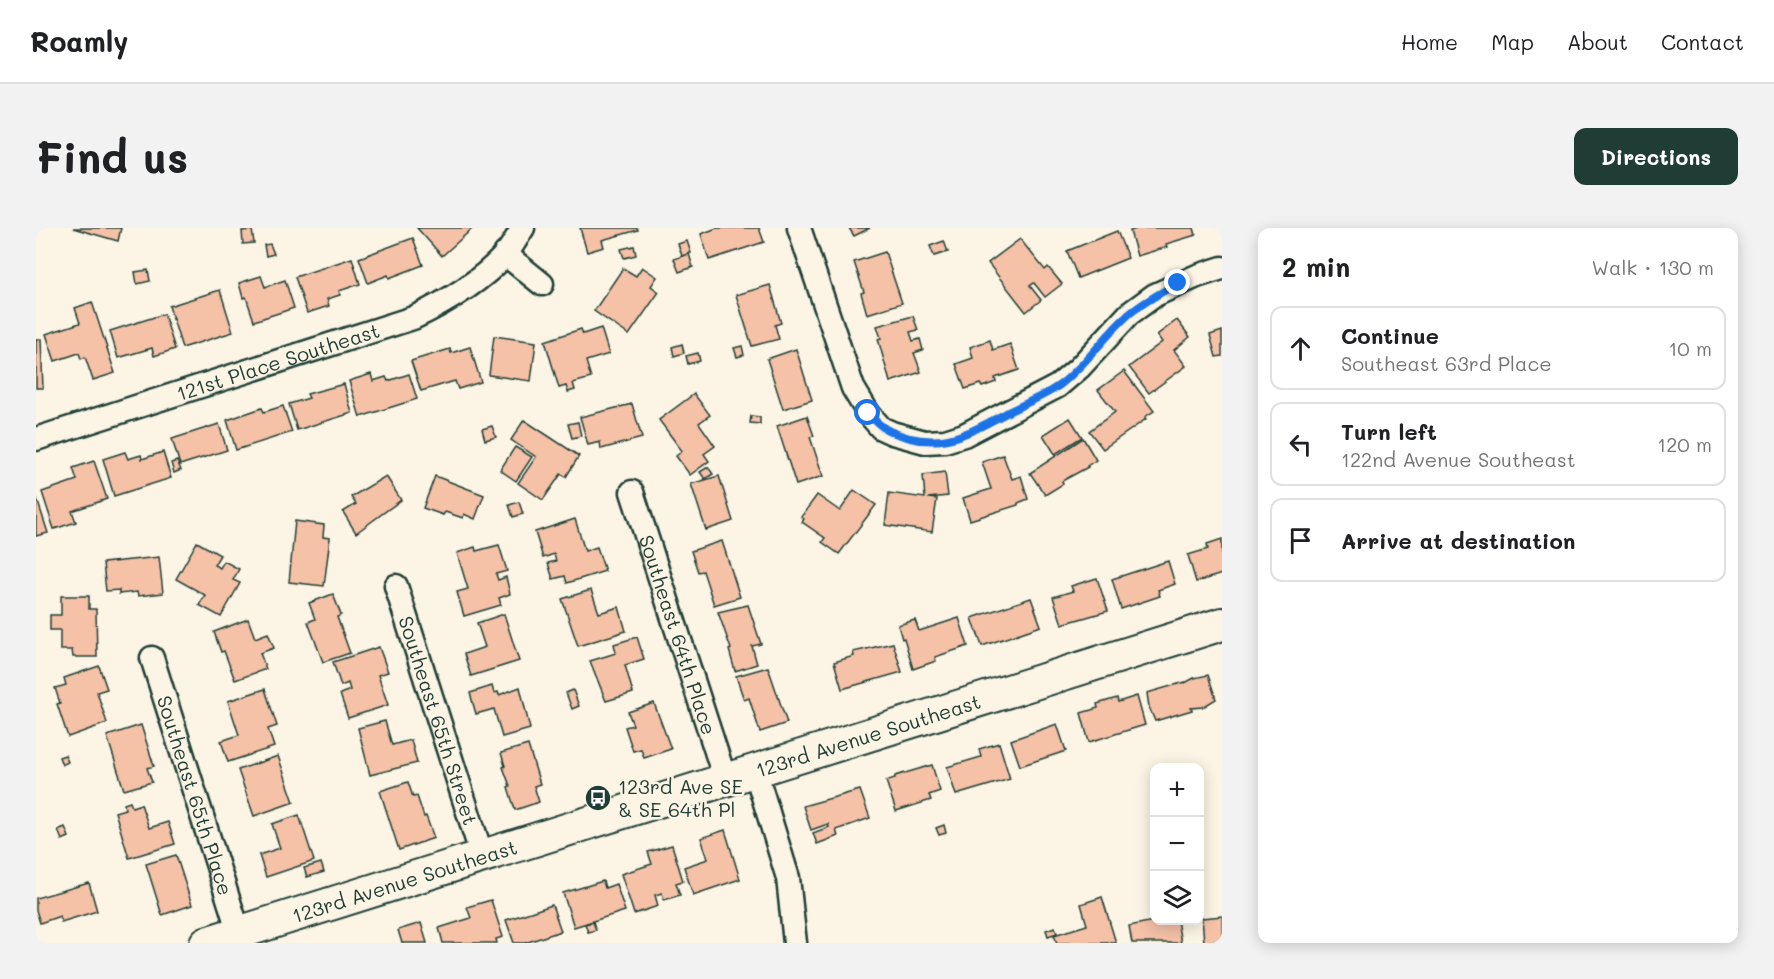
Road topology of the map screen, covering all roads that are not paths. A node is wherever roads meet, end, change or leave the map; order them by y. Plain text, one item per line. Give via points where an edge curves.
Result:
1 (523, 228) edge
2 (799, 228) edge
3 (505, 255) junction
4 (1222, 268) edge
5 (542, 284) dead end
6 (36, 440) edge
7 (632, 492) dead end
8 (396, 586) dead end
9 (1222, 624) edge
10 (152, 658) dead end
11 (755, 770) junction
12 (725, 779) junction
13 (482, 856) junction
14 (239, 933) junction
15 (206, 943) edge
16 (795, 943) edge

1 - 3 street, 121st Place Southeast
2 - 4 street via 853,388 881,428 925,442 964,435 1058,386 1129,315 1155,295
3 - 5 street
3 - 6 street, 121st Place Southeast via 445,303 413,318
7 - 12 street, Southeast 64th Place
8 - 13 street, Southeast 65th Street
9 - 11 street, 123rd Avenue Southeast
10 - 14 street, Southeast 65th Place
11 - 12 street, 123rd Avenue Southeast
11 - 16 street via 788,878
12 - 13 street, 123rd Avenue Southeast
13 - 14 street, 123rd Avenue Southeast
14 - 15 street, 123rd Avenue Southeast

